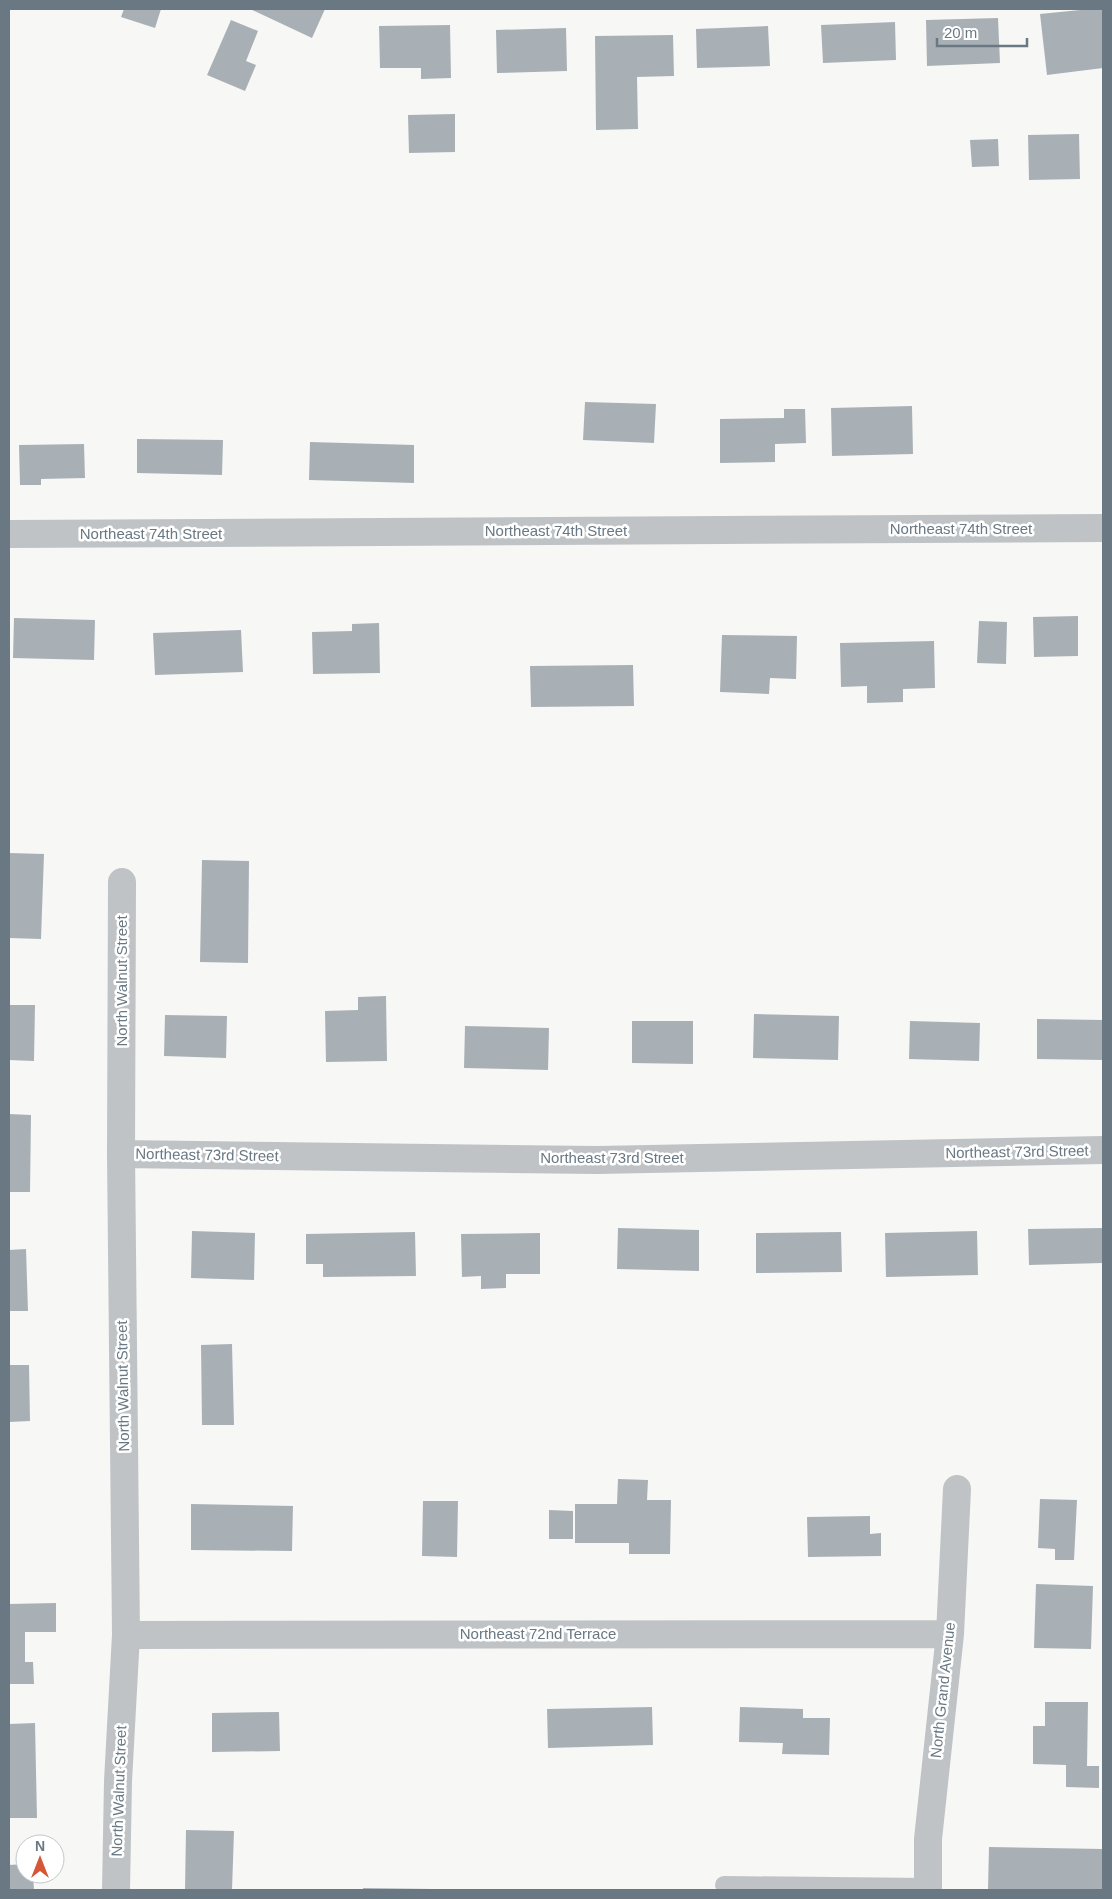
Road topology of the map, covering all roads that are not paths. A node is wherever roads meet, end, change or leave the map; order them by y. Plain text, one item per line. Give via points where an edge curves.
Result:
1 (1103, 528) edge
2 (9, 534) edge
3 (122, 882) dead end
4 (1103, 1150) edge
5 (121, 1154) junction
6 (956, 1489) dead end
7 (950, 1634) junction
8 (126, 1635) junction
9 (724, 1886) dead end
10 (928, 1889) edge
11 (116, 1890) edge

1 - 2 street, Northeast 74th Street
3 - 5 street, North Walnut Street
4 - 5 street, Northeast 73rd Street via 597,1160
5 - 8 street, North Walnut Street
6 - 7 street, North Grand Avenue
7 - 8 street, Northeast 72nd Terrace
7 - 10 street, North Grand Avenue via 928,1839
8 - 11 street, North Walnut Street
9 - 10 lane

